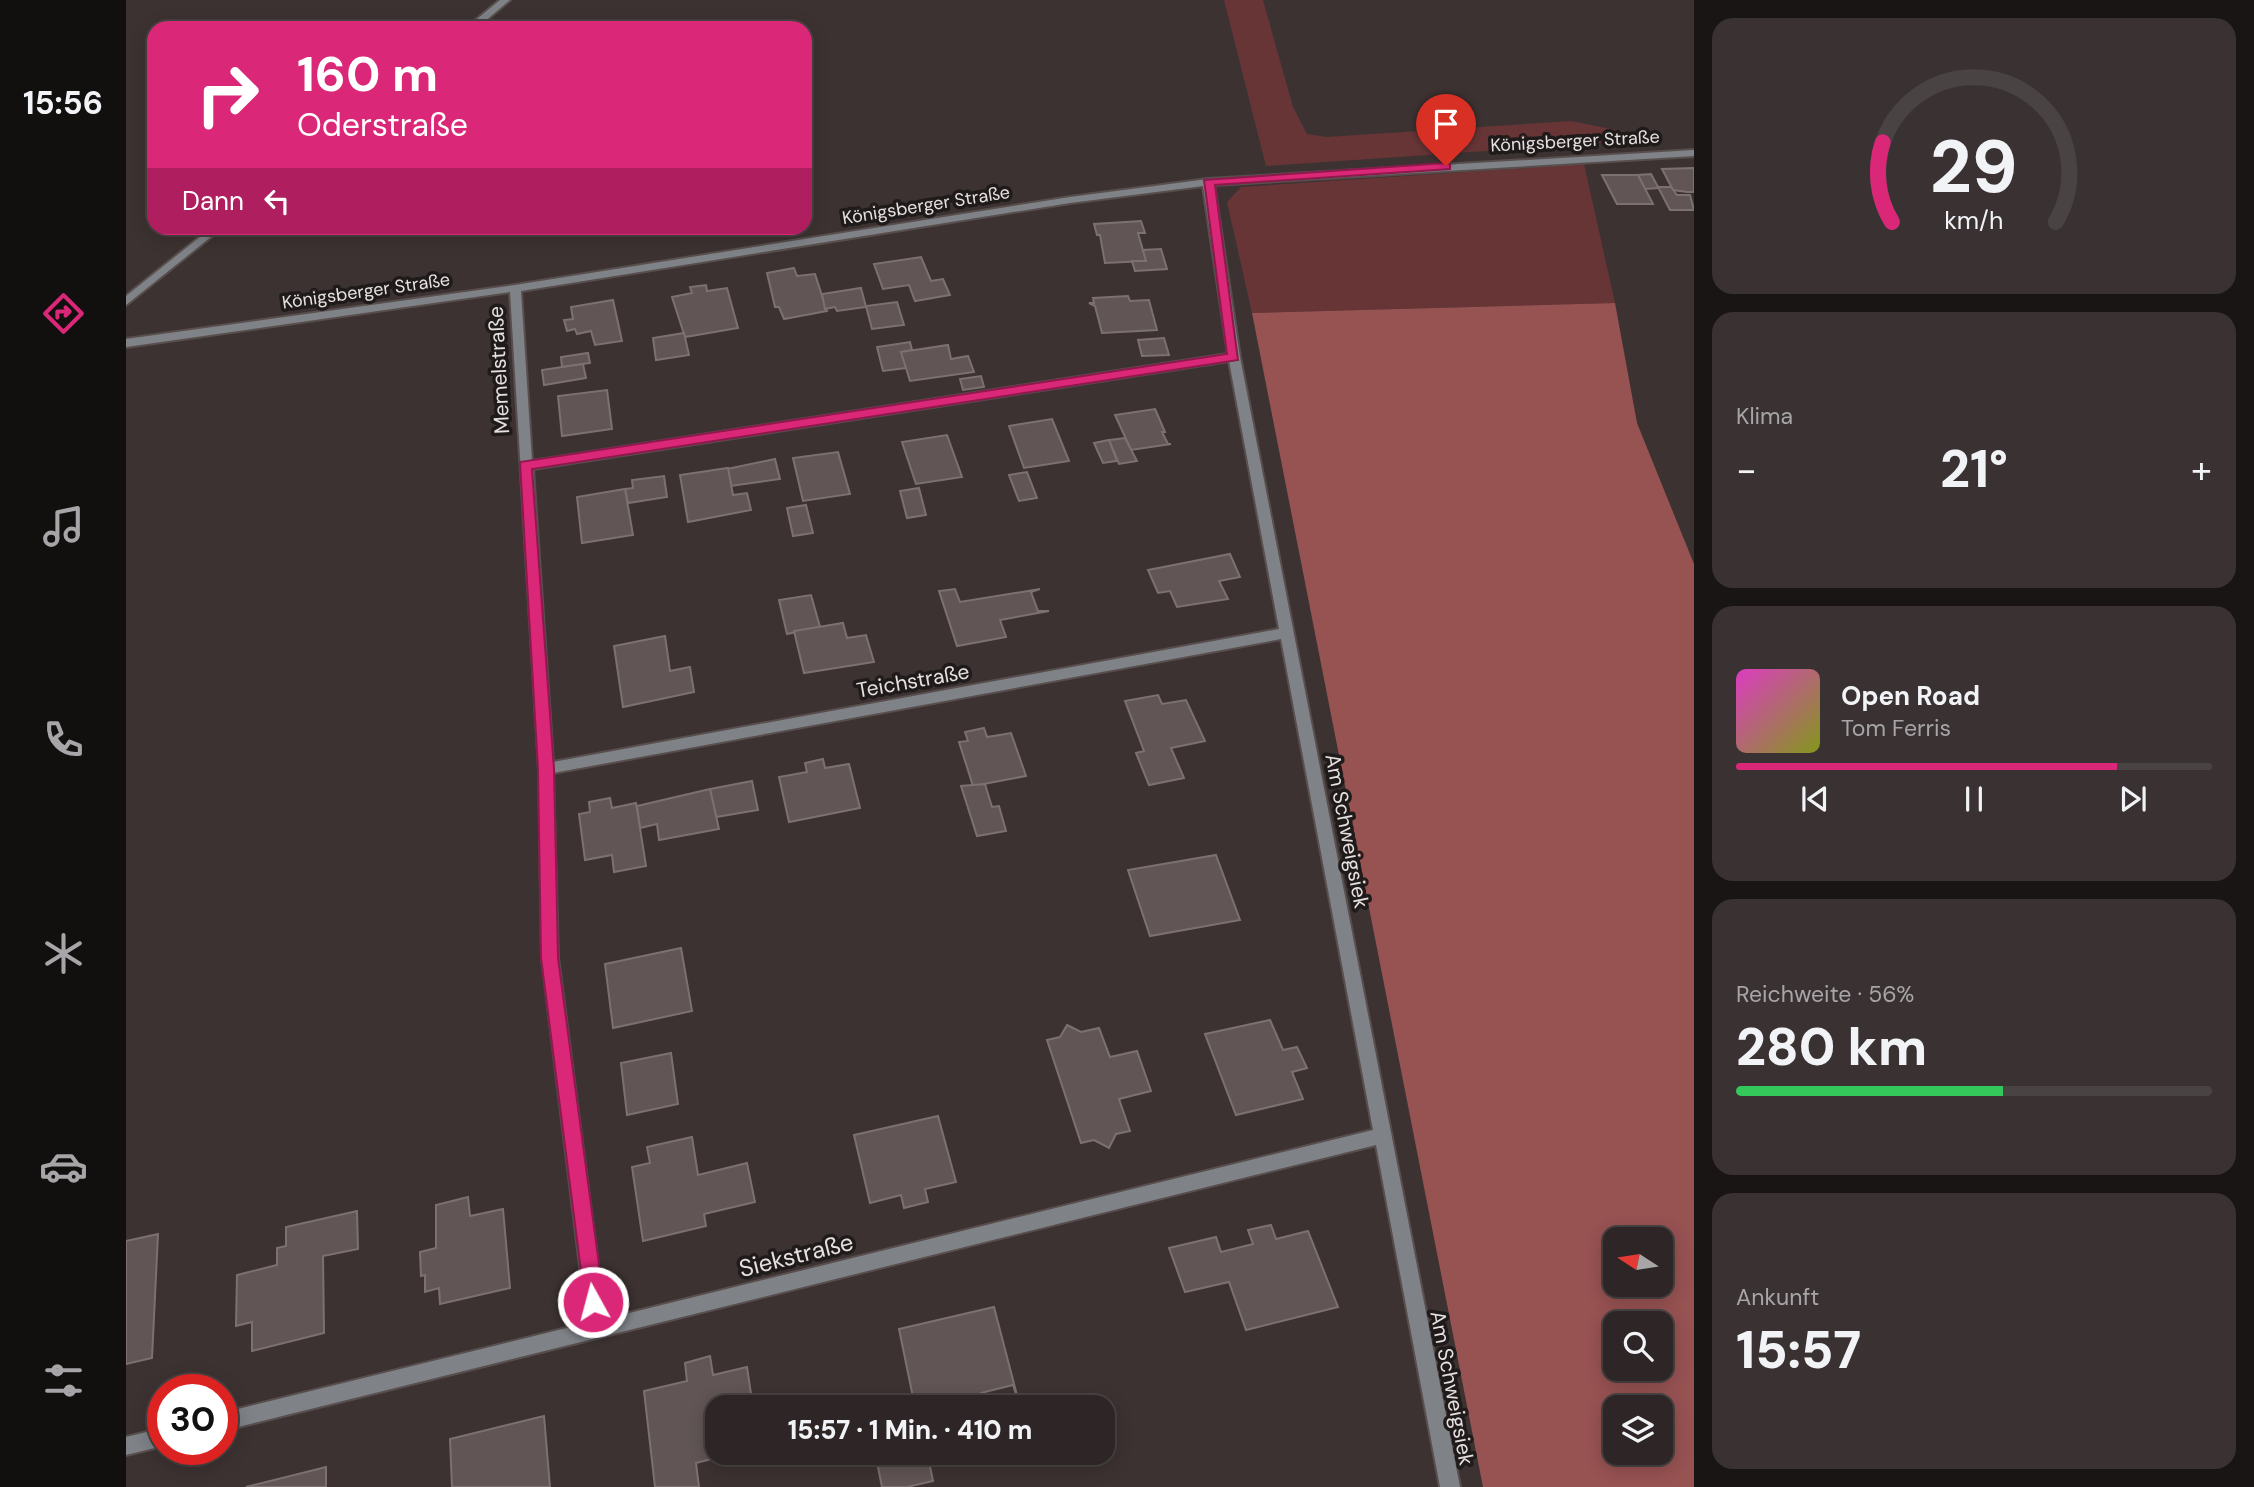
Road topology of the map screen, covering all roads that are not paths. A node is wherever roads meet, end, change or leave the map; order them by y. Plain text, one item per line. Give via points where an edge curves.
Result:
1 (506, 0) edge
2 (480, 21) edge
3 (1694, 153) edge
4 (1208, 182) junction
5 (208, 235) edge
6 (515, 288) junction
7 (126, 302) edge
8 (126, 343) edge
9 (1234, 357) junction
10 (525, 466) junction
11 (1288, 633) junction
12 (546, 769) junction
13 (1382, 1136) junction
14 (597, 1329) junction
15 (238, 1418) edge
16 (147, 1441) edge
17 (126, 1446) edge
18 (1450, 1487) edge

1 - 2 street
3 - 4 street, Königsberger Straße
4 - 6 street, Königsberger Straße
4 - 9 street, Am Schweigsiek
5 - 7 street
6 - 8 street, Königsberger Straße
6 - 10 street, Memelstraße
9 - 10 street
9 - 11 street, Am Schweigsiek
10 - 12 street, Memelstraße
11 - 12 street, Teichstraße
11 - 13 street, Am Schweigsiek
12 - 14 street, Memelstraße via 550,958
13 - 14 street, Siekstraße
13 - 18 street, Am Schweigsiek
14 - 15 street, Siekstraße
16 - 17 street

